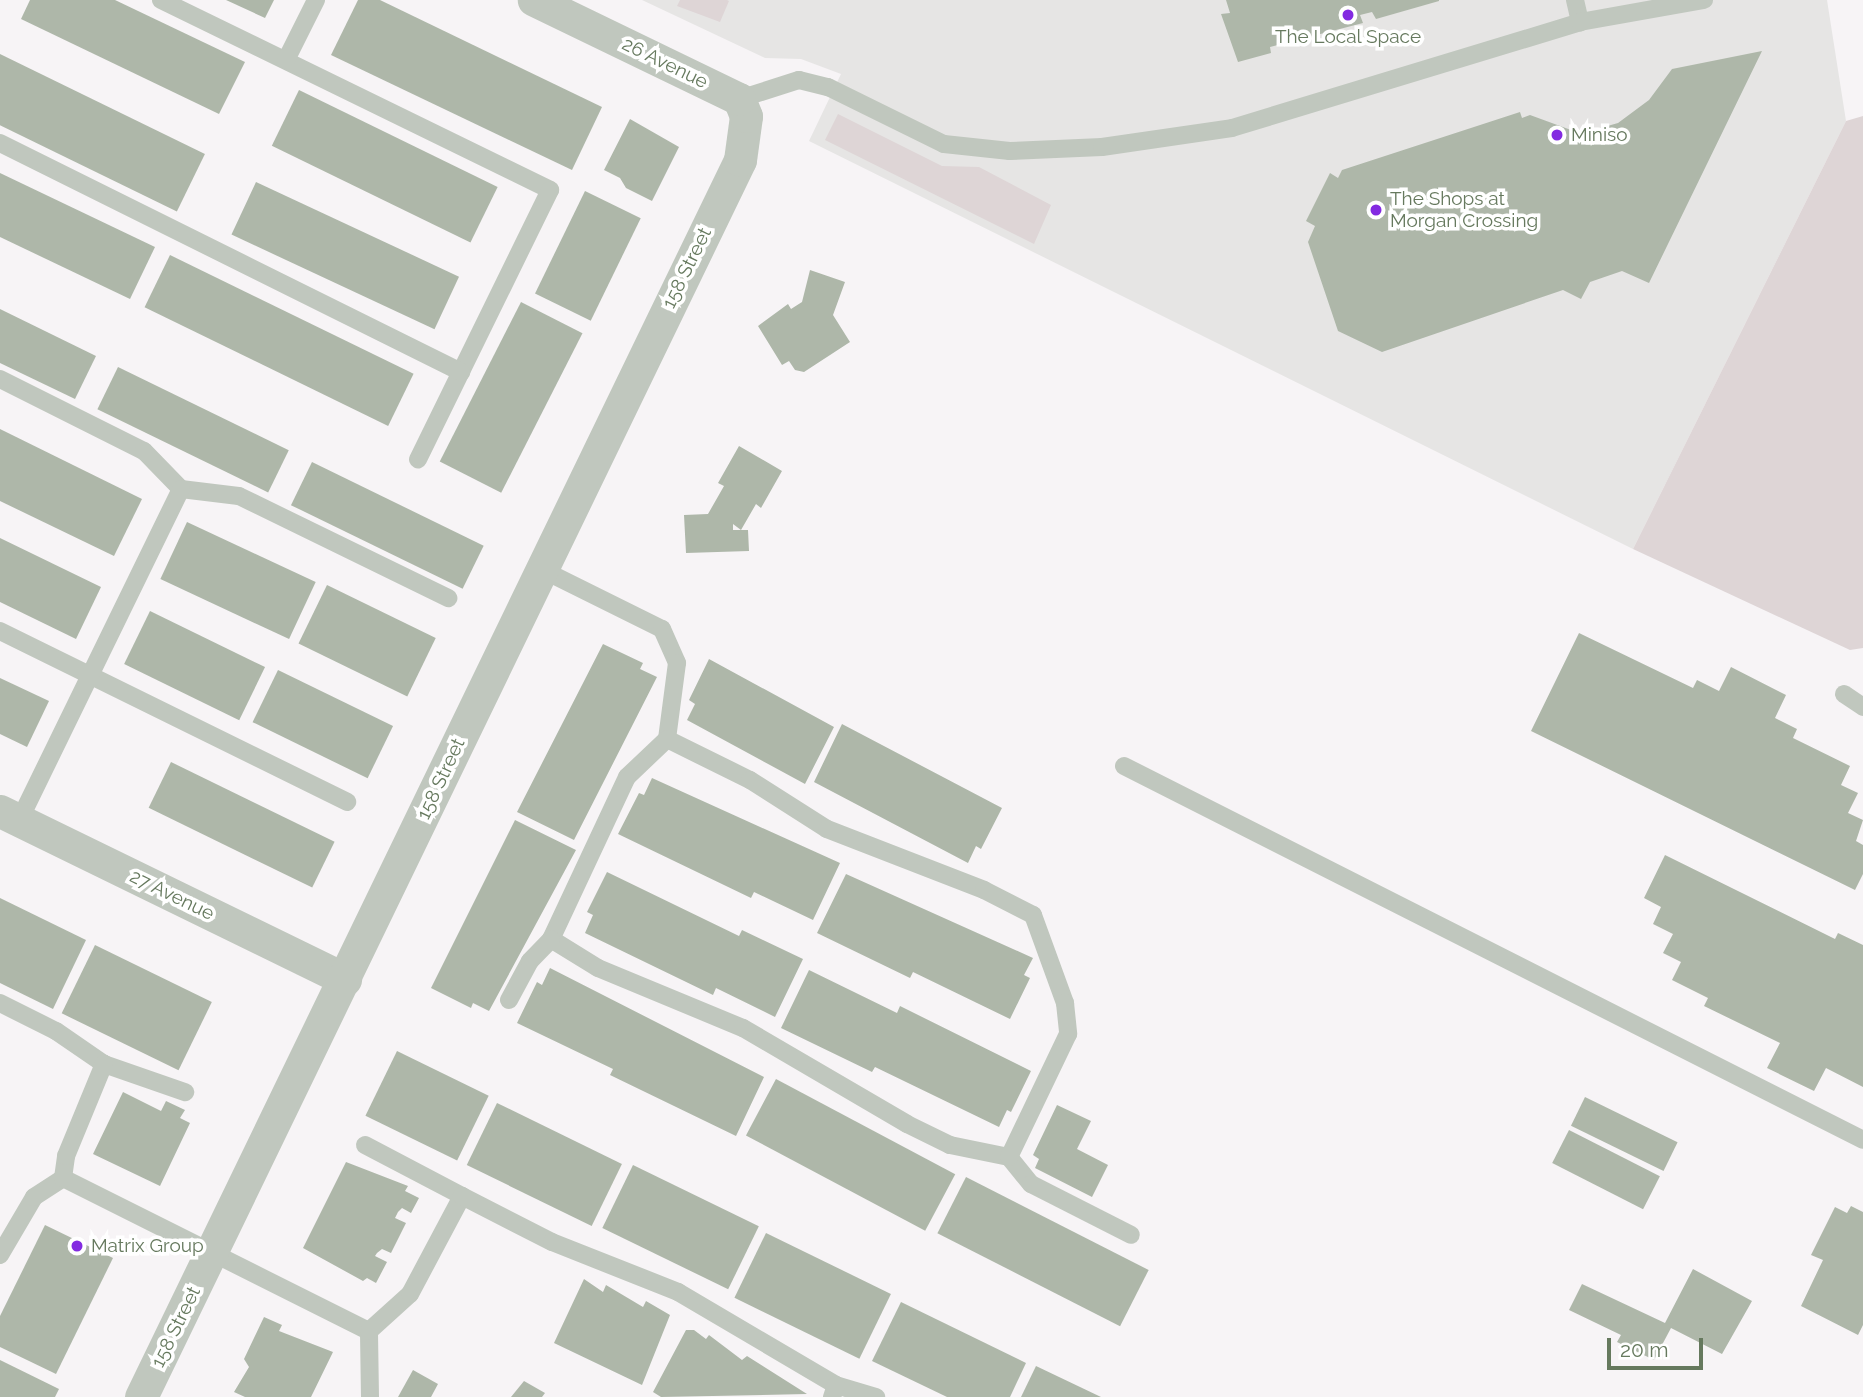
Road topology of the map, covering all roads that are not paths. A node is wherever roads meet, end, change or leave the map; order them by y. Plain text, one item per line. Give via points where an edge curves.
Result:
1 (161, 0) edge
2 (316, 0) edge
3 (534, 0) edge
4 (1576, 0) edge
5 (1704, 0) edge
6 (1580, 22) junction
7 (286, 60) junction
8 (739, 99) junction
9 (0, 143) edge
10 (461, 372) junction
11 (0, 379) edge
12 (418, 458) dead end
13 (181, 489) junction
14 (541, 569) junction
15 (448, 598) dead end
16 (0, 631) edge
17 (92, 677) junction
18 (1863, 686) edge
19 (1863, 707) edge
20 (667, 739) junction
21 (1124, 766) dead end
22 (347, 802) dead end
23 (10, 816) edge
24 (551, 939) junction
25 (345, 979) junction
26 (509, 1000) dead end
27 (0, 1003) edge
28 (104, 1064) junction
29 (185, 1092) dead end
30 (1863, 1140) edge
31 (365, 1145) dead end
32 (1009, 1157) junction
33 (63, 1178) junction
34 (462, 1196) junction
35 (1131, 1235) dead end
36 (212, 1254) junction
37 (0, 1255) edge
38 (369, 1331) junction
39 (834, 1391) edge
40 (141, 1397) edge
41 (370, 1397) edge
42 (876, 1397) edge

1 - 7 lane
2 - 7 lane
3 - 8 street, 26 Avenue
4 - 6 lane
5 - 6 lane
6 - 8 lane via 1232,128 1102,147 1010,151 944,144 828,87 799,80
7 - 10 lane via 550,190
8 - 14 street, 158 Street via 746,116 740,160
9 - 10 lane
10 - 12 lane
11 - 13 lane via 144,451
13 - 15 lane via 239,496
13 - 17 lane
14 - 20 lane via 662,629 677,663
14 - 25 street, 158 Street
16 - 17 lane
17 - 22 lane
17 - 23 lane
18 - 19 lane via 1844,694
20 - 24 lane via 627,777
20 - 32 lane via 750,780 827,829 984,890 1033,915 1065,1003 1068,1034
21 - 30 lane
23 - 25 street, 27 Avenue
24 - 26 lane via 530,961
24 - 32 lane via 610,974 743,1028 950,1145
25 - 36 street, 158 Street
27 - 28 lane via 56,1031
28 - 29 lane
28 - 33 lane via 66,1156
31 - 34 lane
32 - 35 lane via 1031,1184
33 - 36 lane
33 - 37 lane via 34,1197
34 - 38 lane via 410,1294
34 - 39 lane via 552,1242 678,1292
36 - 38 lane
36 - 40 street, 158 Street
38 - 41 lane
39 - 42 lane

